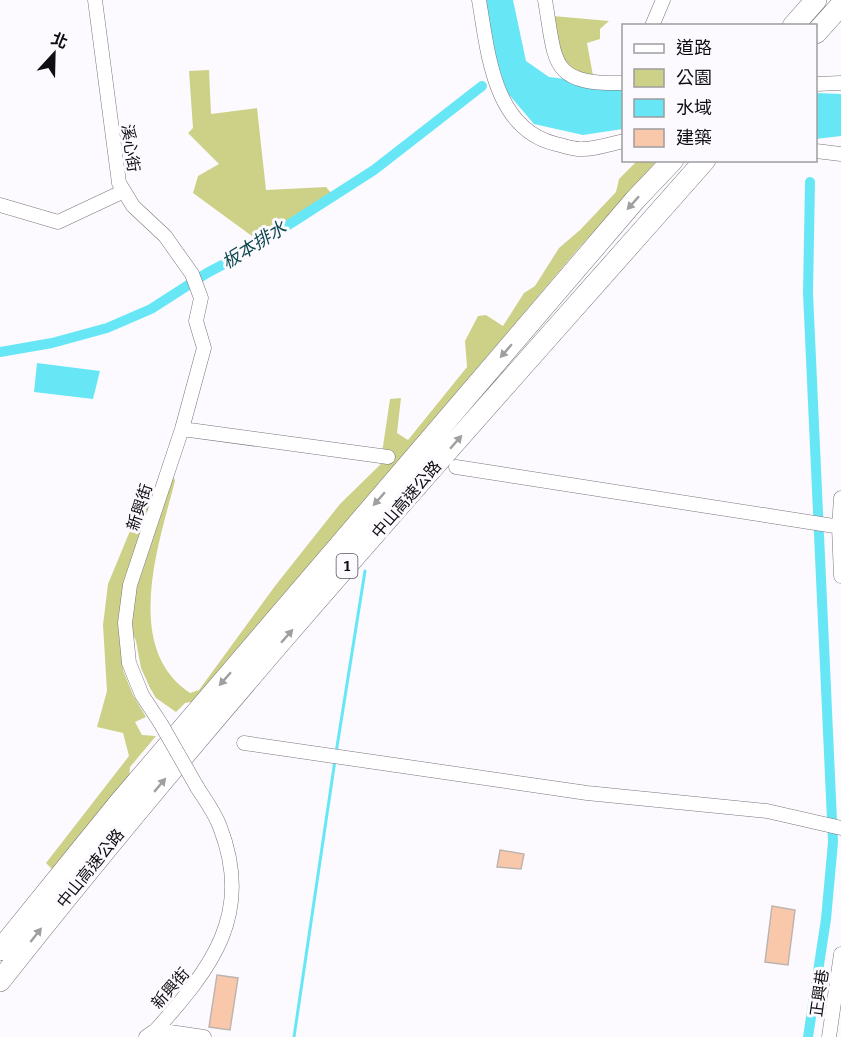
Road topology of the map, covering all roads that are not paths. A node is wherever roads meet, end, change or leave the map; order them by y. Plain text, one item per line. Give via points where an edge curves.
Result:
1 (95, 0) edge
2 (479, 0) edge
3 (545, 0) edge
4 (663, 0) edge
5 (816, 0) edge
6 (841, 4) edge
7 (653, 24) edge
8 (796, 24) edge
9 (817, 32) edge
10 (622, 83) edge
11 (841, 83) edge
12 (817, 84) edge
13 (622, 141) edge
14 (817, 151) edge
15 (841, 154) edge
16 (671, 162) edge
17 (703, 162) edge
18 (122, 192) junction
19 (0, 205) edge
20 (201, 297) joint
21 (182, 429) junction
22 (388, 457) dead end
23 (456, 468) dead end
24 (841, 498) edge
25 (840, 527) edge
26 (841, 576) edge
27 (244, 743) dead end
28 (841, 828) edge
29 (0, 950) edge
30 (841, 954) edge
31 (0, 981) edge
32 (151, 1034) edge
33 (204, 1037) edge
34 (829, 1037) edge

1 - 18 street, 溪心街
2 - 13 street via 492,74 521,125 540,139 574,148
3 - 10 street via 556,60 565,72 587,83
4 - 7 street
5 - 8 highway
6 - 9 highway
11 - 12 street
14 - 15 street
16 -> 29 highway, 中山高速公路 / 1 via 134,785
31 -> 17 highway, 中山高速公路 / 1 via 98,857 331,585
18 - 19 street via 58,222
18 - 20 street, 溪心街 via 165,236 193,275
20 - 21 street, 新興街 via 196,321 204,348
21 - 22 street
21 - 32 street, 新興街, bridge via 130,585 125,623 129,663 142,695 220,826 230,858 232,885 229,912 211,963
23 - 25 street
24 - 25 street
25 - 26 street
27 - 28 street via 587,793 767,811
30 - 34 street, 正興巷
32 - 33 street

